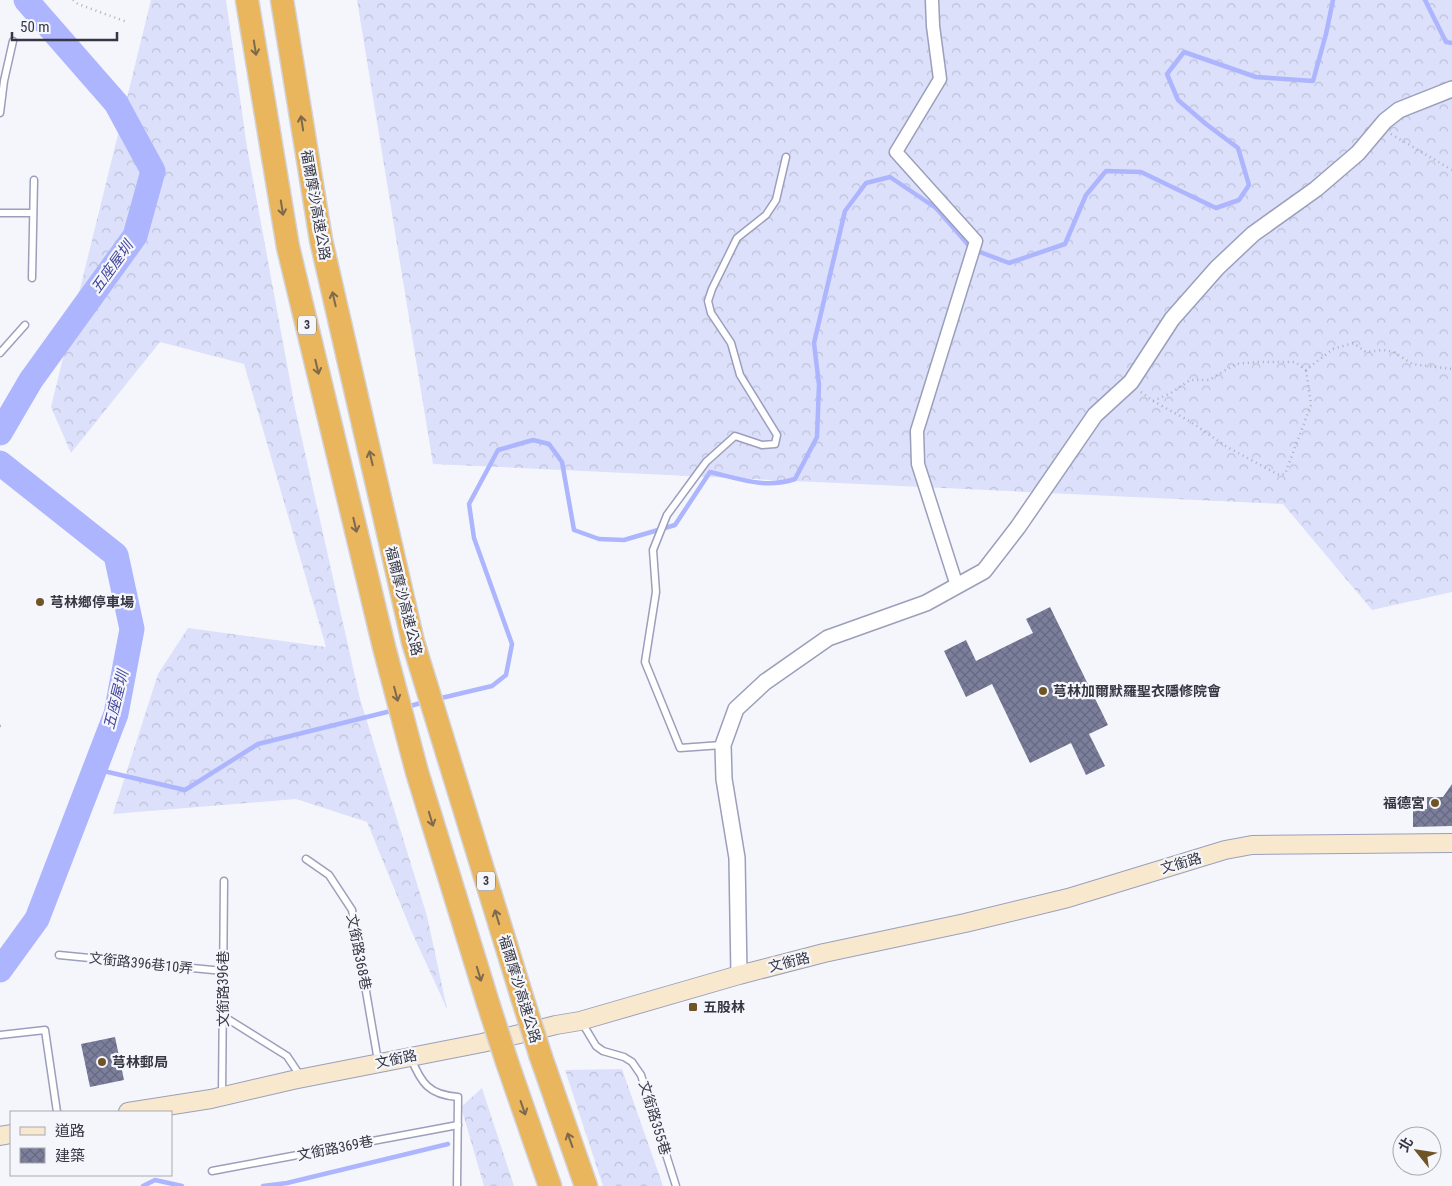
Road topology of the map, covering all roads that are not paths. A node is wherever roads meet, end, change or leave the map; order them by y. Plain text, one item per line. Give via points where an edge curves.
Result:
1 (247, 0) edge
2 (282, 0) edge
3 (932, 0) edge
4 (13, 42) dead end
5 (2, 80) edge
6 (1452, 89) edge
7 (0, 113) edge
8 (786, 158) dead end
9 (34, 180) dead end
10 (0, 213) edge
11 (33, 213) junction
12 (32, 278) dead end
13 (25, 325) dead end
14 (0, 353) edge
15 (957, 586) junction
16 (724, 745) junction
17 (1452, 843) edge
18 (306, 859) dead end
19 (224, 881) dead end
20 (59, 954) dead end
21 (223, 971) junction
22 (739, 975) junction
23 (222, 1016) junction
24 (580, 1021) junction
25 (0, 1035) edge
26 (410, 1056) junction
27 (379, 1062) junction
28 (302, 1078) junction
29 (222, 1097) junction
30 (57, 1111) edge
31 (134, 1111) edge
32 (458, 1125) junction
33 (212, 1171) dead end
34 (457, 1186) edge
35 (550, 1186) edge
36 (586, 1186) edge
37 (676, 1186) edge

1 -> 35 highway, 3, bridge via 288,247 384,647 417,772 488,1003
36 -> 2 highway, 福爾摩沙高速公路 / 3, bridge via 540,1058 413,642 320,240
3 - 15 street via 940,79 896,152 976,241 917,431 918,464
4 - 5 lane
5 - 7 lane
6 - 15 street via 1399,110 1379,127 1358,153 1316,189 1254,234 1218,268 1172,319 1131,382 1095,415 984,571
8 - 16 lane via 776,200 766,215 737,238 708,301 711,313 731,343 740,375 777,435 775,444 762,445 734,436 706,462 667,515 653,550 656,592 645,662 680,748
9 - 11 lane
10 - 11 lane
11 - 12 lane
13 - 14 lane
15 - 16 street via 926,603 828,638 766,682 736,709
16 - 22 street via 724,779 737,858
17 - 22 main road, 文銜路 via 1252,845 1177,864 1068,898
18 - 27 lane, 文銜路368巷 via 329,875 352,910
19 - 21 lane, 文銜路396巷
20 - 21 lane, 文銜路396巷10弄
21 - 23 lane, 文銜路396巷
22 - 24 main road, 文銜路
23 - 28 lane via 287,1056
23 - 29 lane, 文銜路396巷
24 - 26 main road, 文銜路
24 - 37 lane, 文銜路355巷 via 596,1046 632,1062 641,1075
25 - 30 lane via 45,1030
26 - 27 main road, 文銜路
26 - 32 lane via 423,1084 442,1096 458,1097
27 - 28 main road, 文銜路
28 - 29 main road, 文銜路
29 - 31 main road, 文銜路
32 - 33 lane, 文銜路369巷
32 - 34 lane

